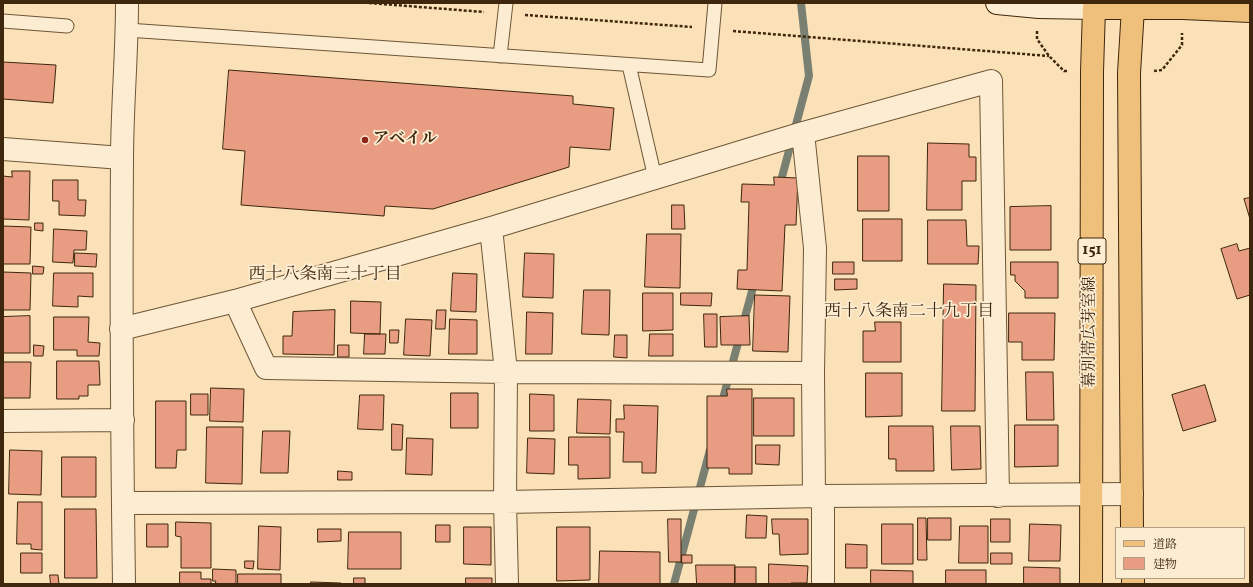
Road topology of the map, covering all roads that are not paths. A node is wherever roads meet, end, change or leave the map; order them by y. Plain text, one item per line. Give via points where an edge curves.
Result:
1 (127, 3) edge
2 (506, 3) edge
3 (715, 3) edge
4 (996, 3) edge
5 (1095, 5) edge
6 (1132, 6) edge
7 (1250, 11) edge
8 (3, 21) edge
9 (66, 26) dead end
10 (127, 30) junction
11 (500, 56) junction
12 (629, 65) junction
13 (803, 133) junction
14 (3, 149) edge
15 (122, 158) junction
16 (656, 178) junction
17 (491, 228) junction
18 (235, 301) junction
19 (121, 329) junction
20 (506, 372) junction
21 (813, 373) junction
22 (123, 420) junction
23 (3, 421) edge
24 (1132, 494) junction
25 (1091, 495) junction
26 (998, 496) junction
27 (818, 497) junction
28 (505, 502) junction
29 (123, 503) junction
30 (1132, 527) edge
31 (124, 584) edge
32 (507, 584) edge
33 (823, 584) edge
34 (1091, 584) edge

1 - 10 street
2 - 11 lane
3 - 12 lane via 709,70
4 - 5 street via 1039,7
5 - 6 main road
5 - 25 main road, 幕別帯広芽室線 / 151 via 1092,72
6 - 7 main road
6 - 24 main road via 1129,73
8 - 9 lane
10 - 11 lane
10 - 15 street
11 - 12 lane
12 - 16 lane
13 - 16 street
13 - 21 street via 815,248
13 - 26 street via 991,81
14 - 15 street
15 - 19 street
16 - 17 street
17 - 18 street
17 - 20 street
18 - 19 street
18 - 20 street via 266,368
19 - 22 street
20 - 21 street
20 - 28 street
21 - 27 street
22 - 23 street
22 - 29 street
24 - 25 street
24 - 30 main road
25 - 26 street
25 - 34 main road, 幕別帯広芽室線 / 151
26 - 27 street
27 - 28 street
27 - 33 street
28 - 29 street
28 - 32 street
29 - 31 street

